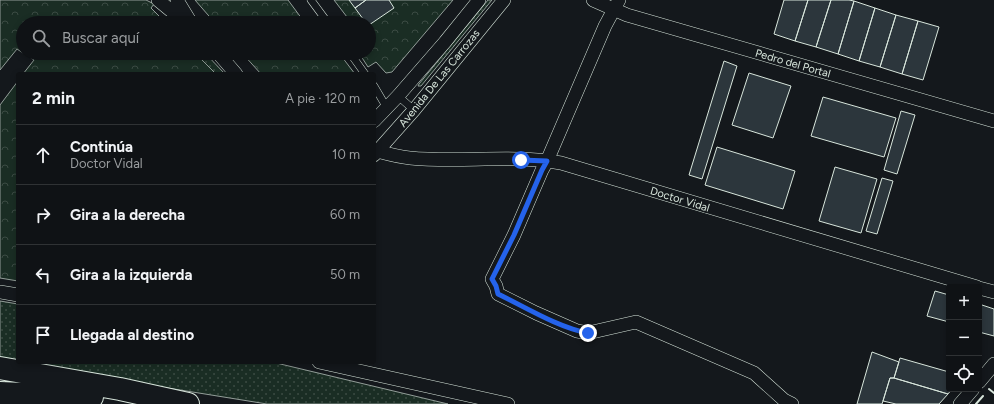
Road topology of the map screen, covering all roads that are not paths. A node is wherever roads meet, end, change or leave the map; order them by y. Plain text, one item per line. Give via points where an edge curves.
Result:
1 (158, 0) edge
2 (177, 0) edge
3 (311, 0) edge
4 (479, 0) edge
5 (504, 0) edge
6 (593, 0) edge
7 (617, 4) edge
8 (177, 16) edge
9 (187, 16) edge
10 (323, 16) edge
11 (224, 60) edge
12 (355, 60) edge
13 (234, 72) edge
14 (364, 72) edge
15 (376, 89) edge
16 (398, 96) junction
17 (387, 108) junction
18 (414, 110) junction
19 (376, 119) edge
20 (994, 121) edge
21 (376, 153) edge
22 (547, 161) junction
23 (968, 284) edge
24 (982, 288) edge
25 (0, 292) edge
26 (994, 292) edge
27 (16, 295) edge
28 (328, 364) edge
29 (994, 364) edge
30 (0, 368) edge
31 (982, 378) edge
32 (970, 392) edge
33 (0, 393) edge
34 (175, 404) edge
35 (188, 404) edge
36 (508, 404) edge
37 (792, 404) edge
38 (960, 404) edge

1 - 8 street
2 - 9 street
3 - 10 lane
4 - 16 street, Avenida De Las Carrozas
5 - 18 street, Avenida De Las Carrozas
6 - 7 street, Pedro del Portal
7 - 20 street, Pedro del Portal via 627,15
7 - 22 street via 605,26
11 - 13 street
12 - 14 lane
15 - 17 lane
16 - 17 street, Avenida De Las Carrozas
16 - 18 lane
17 - 19 street, Avenida De Las Carrozas
18 - 21 street, Avenida De Las Carrozas
21 - 22 street, Doctor Vidal via 409,158
22 - 23 street, Doctor Vidal
22 - 37 street via 492,279 498,294 577,331 588,333 636,322 754,373
24 - 26 street, Doctor Vidal
25 - 27 street
28 - 36 street
29 - 31 street
30 - 35 highway
32 - 38 street
33 - 34 highway via 120,398

